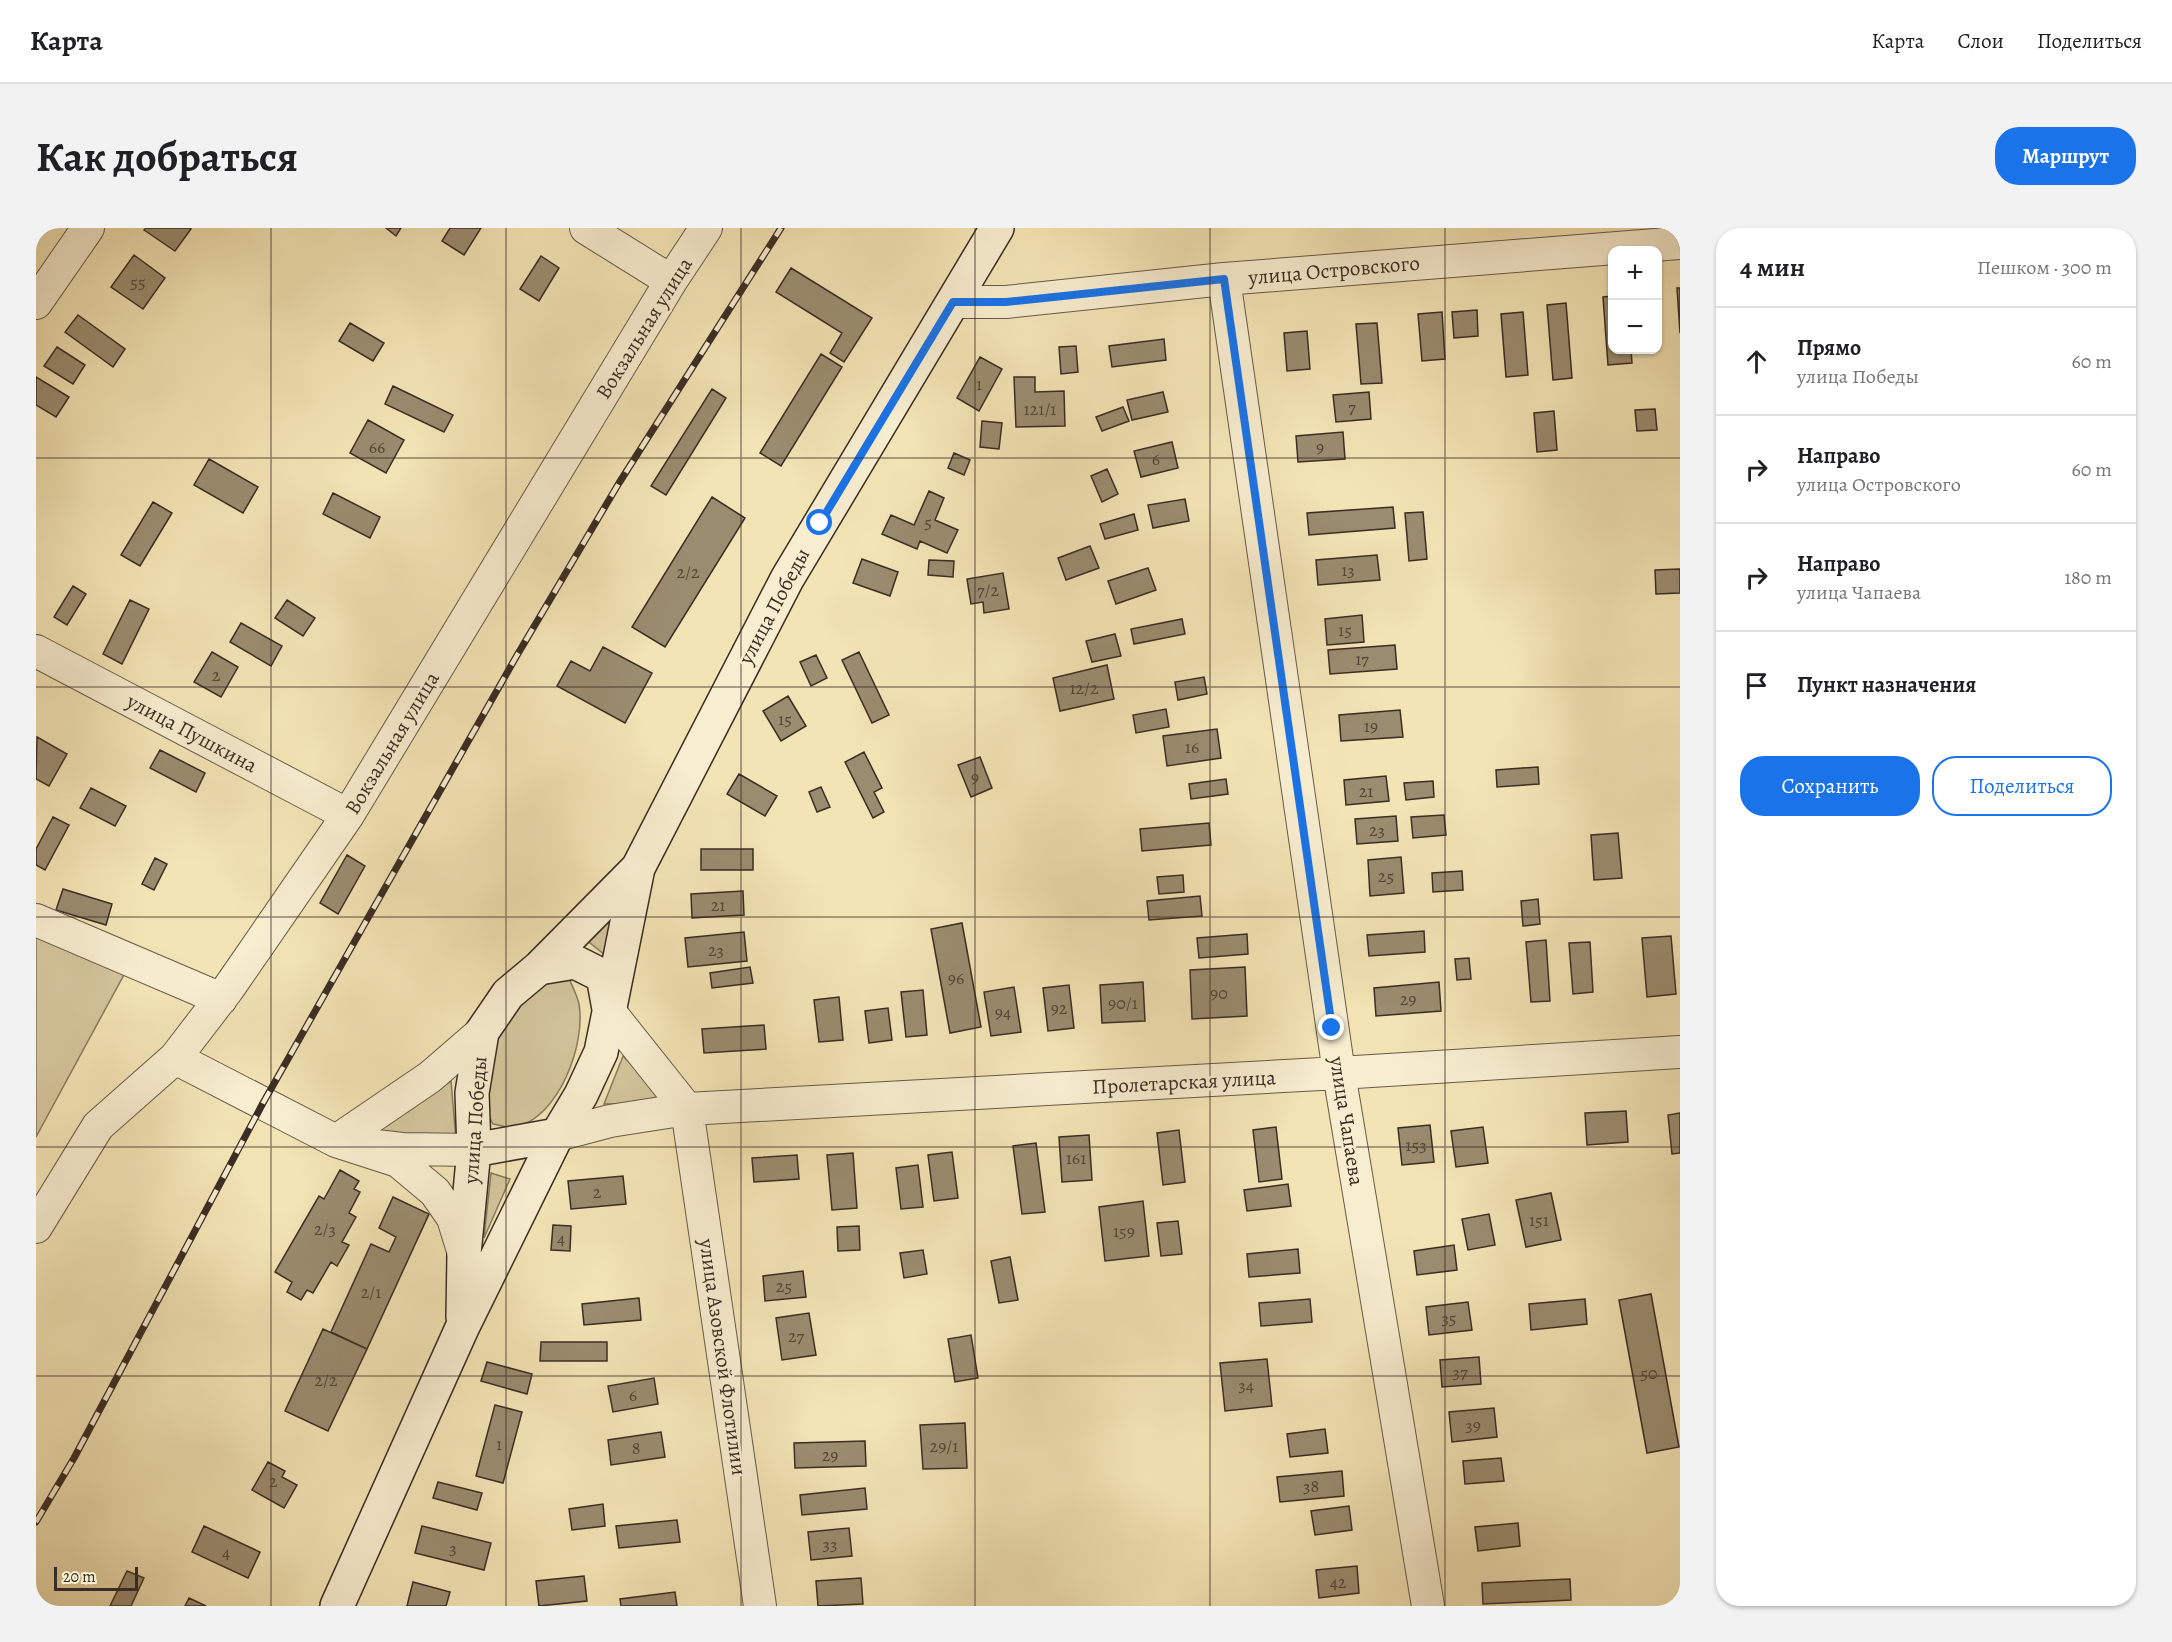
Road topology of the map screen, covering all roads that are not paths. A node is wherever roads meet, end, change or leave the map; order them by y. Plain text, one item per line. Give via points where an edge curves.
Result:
1 (88, 228) edge
2 (586, 228) edge
3 (706, 228) edge
4 (997, 228) edge
5 (1680, 243) edge
6 (1224, 279) junction
7 (671, 281) junction
8 (953, 302) junction
9 (36, 303) edge
10 (36, 651) edge
11 (348, 815) junction
12 (638, 868) junction
13 (36, 920) edge
14 (539, 968) junction
15 (221, 999) junction
16 (609, 1011) junction
17 (482, 1032) junction
18 (1680, 1052) edge
19 (175, 1058) junction
20 (1339, 1073) junction
21 (687, 1109) junction
22 (556, 1135) junction
23 (336, 1141) junction
24 (474, 1150) junction
25 (36, 1227) edge
26 (465, 1254) junction
27 (462, 1328) junction
28 (336, 1606) edge
29 (760, 1606) edge
30 (1428, 1606) edge

1 - 9 street
2 - 7 street
3 - 7 street, Вокзальная улица
4 - 8 street, улица Победы
5 - 6 street, улица Островского
6 - 8 street, улица Островского via 1006,302
6 - 20 street, улица Чапаева
7 - 11 street, Вокзальная улица
8 - 12 street, улица Победы via 787,579
10 - 11 street, улица Пушкина
11 - 15 street, Вокзальная улица
12 - 14 street, улица Победы
12 - 16 street, улица Победы
13 - 15 street
14 - 16 street via 575,962 603,976
14 - 17 street, улица Победы via 508,994
15 - 19 street, Вокзальная улица
16 - 21 street
16 - 22 street, улица Победы via 601,1052
17 - 23 street via 430,1077
17 - 24 street, улица Победы via 472,1093
18 - 20 street, Пролетарская улица
19 - 23 street
19 - 25 street, Вокзальная улица via 98,1126
20 - 21 street, Пролетарская улица
20 - 30 street, улица Чапаева
21 - 22 street, Пролетарская улица via 610,1120
21 - 29 street, улица Азовской Флотилии
22 - 24 street
22 - 27 street, улица Победы
23 - 24 street via 402,1149
23 - 26 street via 398,1161 435,1192 453,1218
24 - 26 street, улица Победы
26 - 27 street, улица Победы
27 - 28 street, улица Победы

